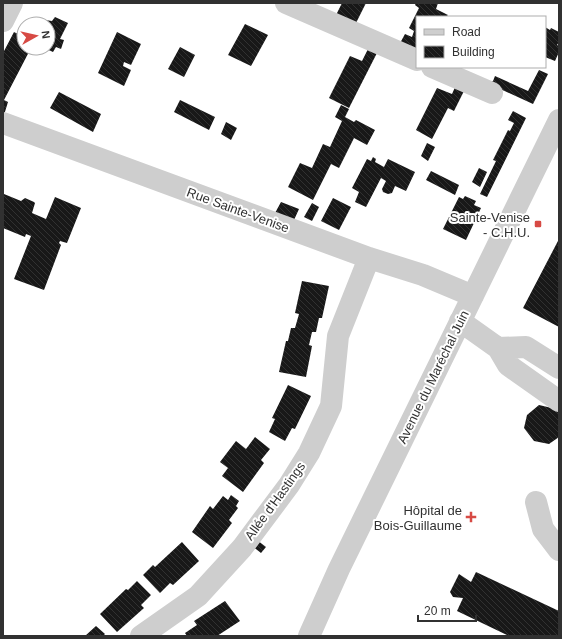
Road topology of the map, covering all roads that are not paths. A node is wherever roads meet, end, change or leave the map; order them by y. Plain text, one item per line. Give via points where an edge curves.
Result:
1 (12, 3) edge
2 (286, 3) edge
3 (3, 21) edge
4 (416, 60) edge
5 (434, 68) edge
6 (492, 94) dead end
7 (559, 120) edge
8 (3, 123) edge
9 (369, 258) junction
10 (473, 296) junction
11 (460, 321) junction
12 (498, 348) junction
13 (556, 359) edge
14 (559, 401) edge
15 (536, 502) dead end
16 (559, 550) edge
17 (141, 636) edge
18 (310, 636) edge

1 - 3 street
2 - 4 street
5 - 6 street
7 - 10 street, Avenue du Maréchal Juin
8 - 9 street, Rue Sainte-Venise
9 - 10 street, Rue Sainte-Venise
9 - 17 street, Allée d'Hastings via 338,336 331,406 309,453 289,485 242,548 198,596
10 - 11 street, Avenue du Maréchal Juin
11 - 12 street
11 - 18 street, Avenue du Maréchal Juin via 339,569
12 - 13 street via 526,346
12 - 14 street via 508,365
15 - 16 street via 543,528

